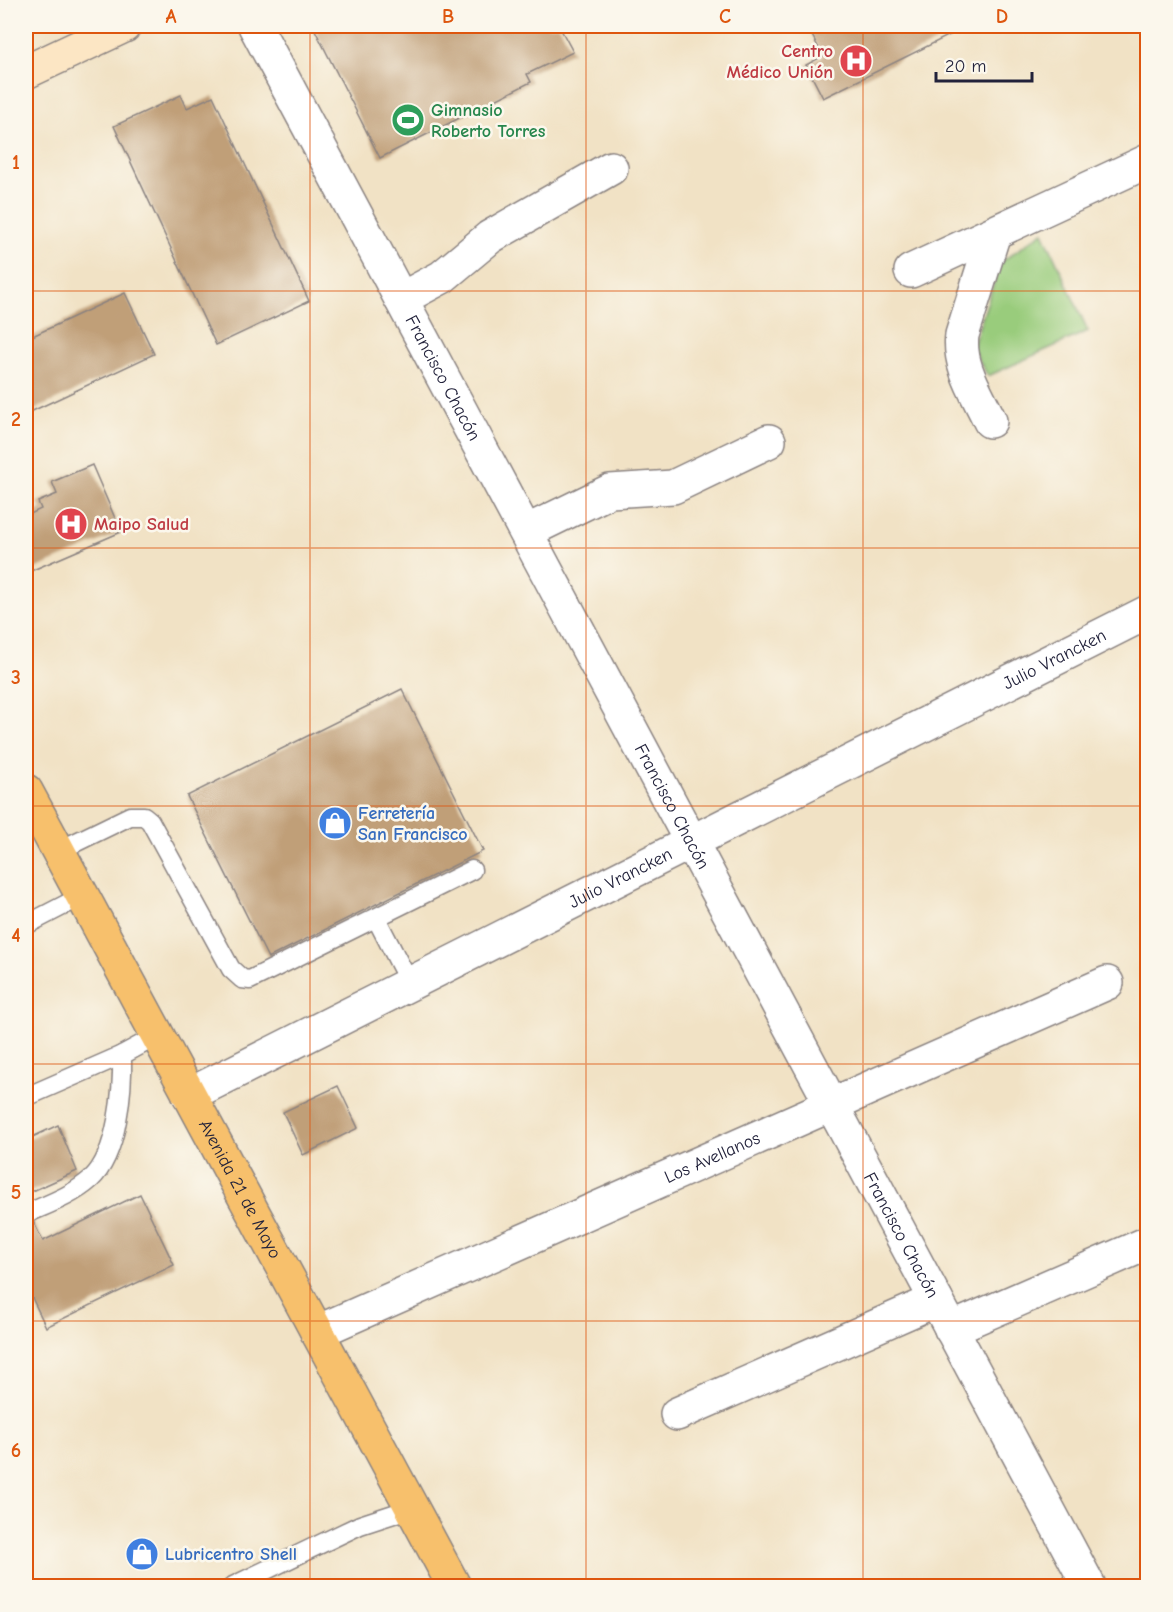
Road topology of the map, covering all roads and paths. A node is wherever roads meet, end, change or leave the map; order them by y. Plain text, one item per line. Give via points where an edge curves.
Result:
1 (124, 26) edge
2 (255, 26) edge
3 (26, 72) edge
4 (1148, 161) edge
5 (611, 168) dead end
6 (994, 233) junction
7 (911, 272) dead end
8 (401, 298) junction
9 (990, 421) dead end
10 (769, 441) dead end
11 (526, 532) junction
12 (1148, 612) edge
13 (26, 791) edge
14 (691, 842) junction
15 (58, 851) junction
16 (472, 870) dead end
17 (82, 896) junction
18 (376, 918) junction
19 (26, 925) edge
20 (1107, 983) dead end
21 (410, 984) junction
22 (158, 1036) junction
23 (122, 1055) junction
24 (189, 1095) junction
25 (26, 1097) edge
26 (831, 1105) junction
27 (26, 1214) edge
28 (1148, 1243) edge
29 (936, 1300) junction
30 (951, 1329) junction
31 (317, 1332) junction
32 (677, 1414) dead end
33 (412, 1508) junction
34 (233, 1587) edge
35 (454, 1587) edge
36 (1089, 1587) edge

1 - 3 main road
2 - 8 street, Francisco Chacón
4 - 6 street
5 - 8 street via 490,237 442,277
6 - 7 street
6 - 9 street via 960,348
8 - 11 street, Francisco Chacón
10 - 11 street via 673,487 610,491
11 - 14 street, Francisco Chacón
12 - 14 street, Julio Vrancken
13 - 15 main road, Avenida 21 de Mayo
14 - 21 street, Julio Vrancken
14 - 26 street, Francisco Chacón
15 - 17 main road, Avenida 21 de Mayo
15 - 18 lane via 129,816 150,820 231,969 242,979 257,979
16 - 18 lane
17 - 19 lane
17 - 22 main road, Avenida 21 de Mayo
18 - 21 lane
20 - 26 street, Los Avellanos
21 - 24 street, Julio Vrancken
22 - 23 lane
22 - 24 main road, Avenida 21 de Mayo
23 - 25 lane
23 - 27 lane via 123,1085 116,1124 94,1177 74,1193
24 - 31 main road, Avenida 21 de Mayo
26 - 29 street, Francisco Chacón
26 - 31 street, Los Avellanos
28 - 30 street
29 - 30 street, Francisco Chacón
29 - 32 street
30 - 36 street, Francisco Chacón
31 - 33 main road, Avenida 21 de Mayo
33 - 34 lane via 360,1525
33 - 35 main road, Avenida 21 de Mayo

